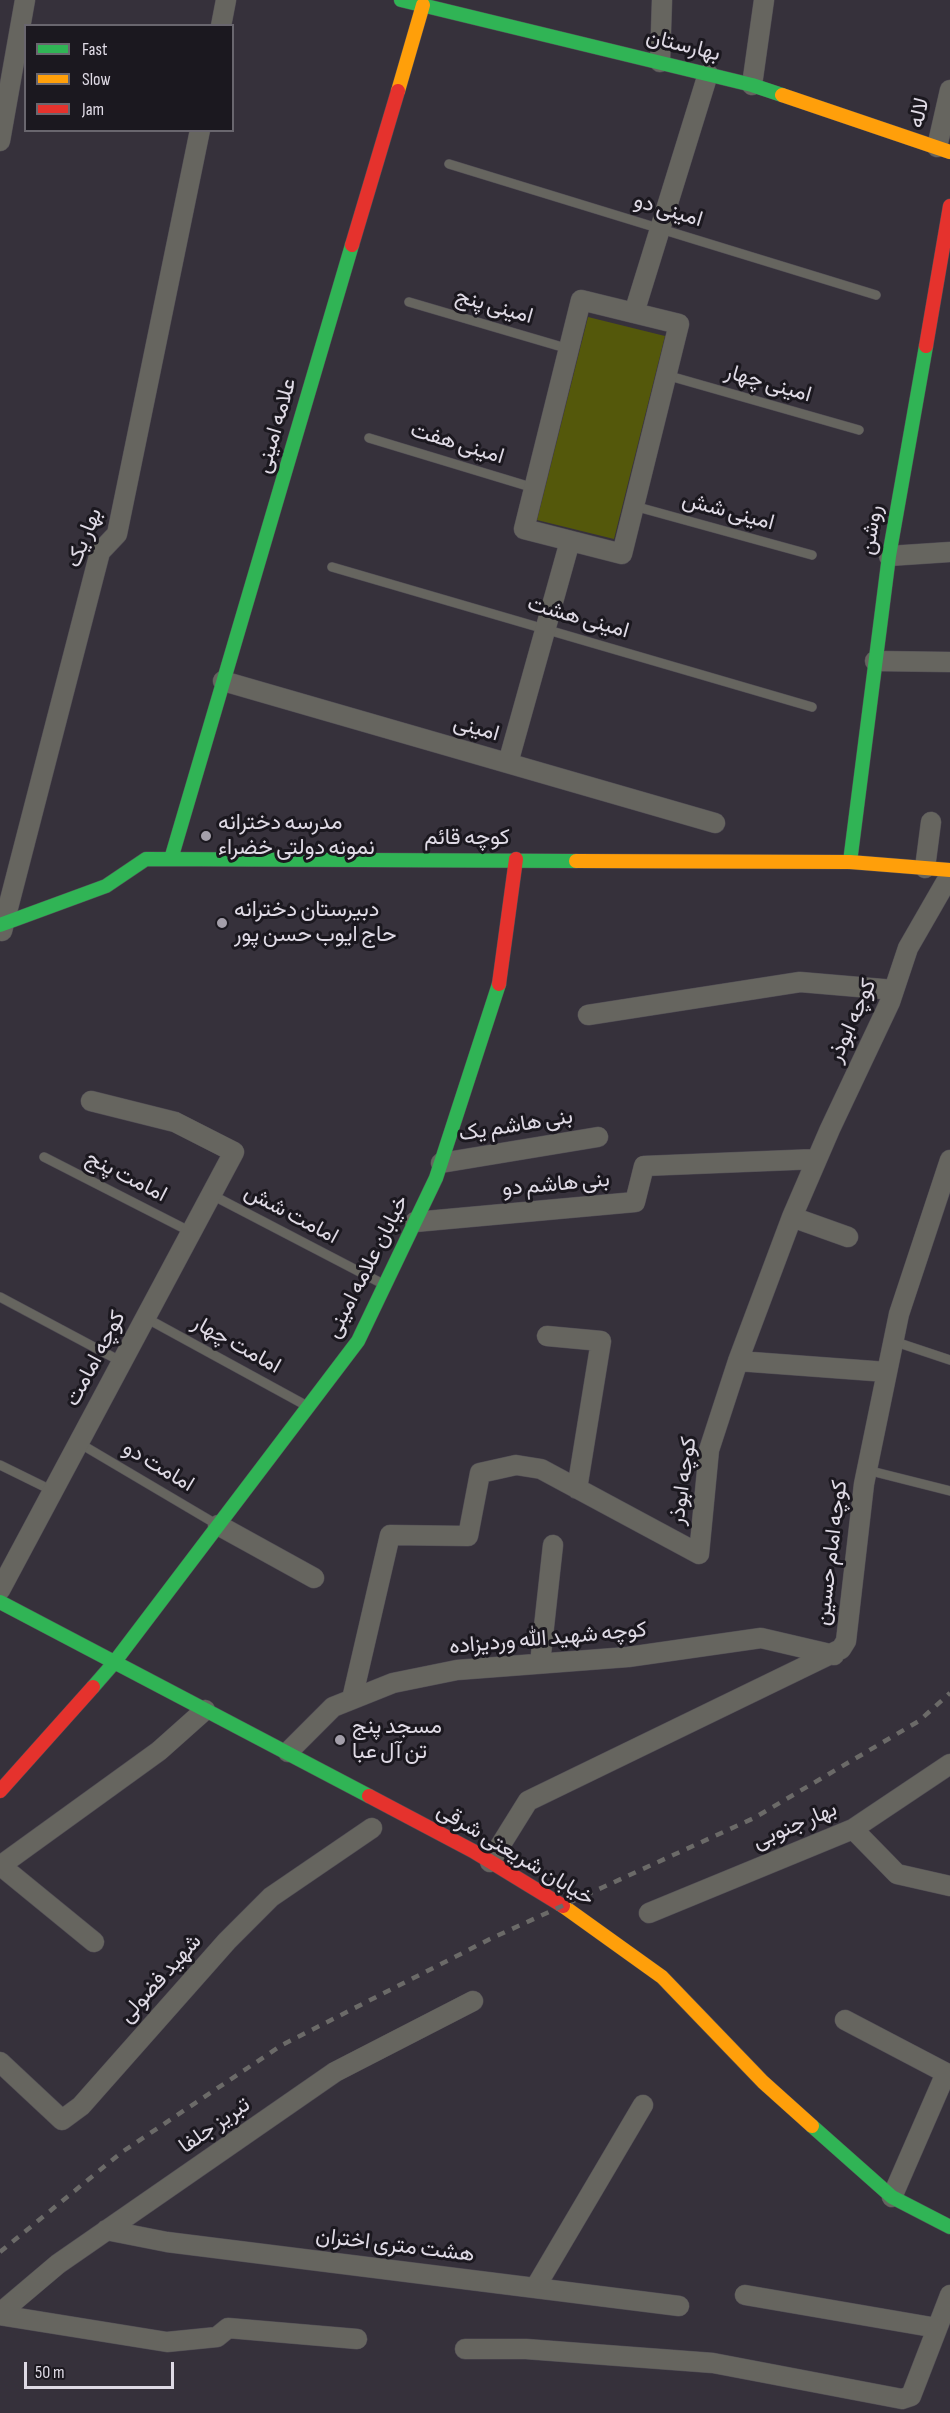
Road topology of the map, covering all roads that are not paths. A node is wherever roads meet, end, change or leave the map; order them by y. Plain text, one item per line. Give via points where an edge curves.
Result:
1 (24, 0) edge
2 (226, 0) edge
3 (401, 0) edge
4 (662, 0) edge
5 (764, 0) edge
6 (423, 5) junction
7 (221, 24) edge
8 (660, 62) junction
9 (708, 74) junction
10 (752, 85) junction
11 (950, 90) edge
12 (200, 132) edge
13 (0, 141) edge
14 (943, 149) edge
15 (449, 164) dead end
16 (950, 206) edge
17 (660, 229) junction
18 (876, 295) dead end
19 (409, 302) dead end
20 (634, 313) junction
21 (569, 349) junction
22 (666, 375) junction
23 (859, 430) dead end
24 (369, 438) dead end
25 (534, 488) junction
26 (634, 506) junction
27 (570, 541) junction
28 (950, 552) edge
29 (812, 555) dead end
30 (889, 556) junction
31 (332, 567) dead end
32 (545, 628) junction
33 (876, 661) junction
34 (950, 662) edge
35 (224, 681) junction
36 (812, 707) dead end
37 (508, 763) junction
38 (932, 822) dead end
39 (716, 823) dead end
40 (171, 859) junction
41 (516, 859) junction
42 (850, 862) junction
43 (925, 868) junction
44 (950, 870) edge
45 (950, 875) edge
46 (2, 928) edge
47 (894, 990) junction
48 (588, 1015) dead end
49 (92, 1101) dead end
50 (598, 1137) dead end
51 (44, 1157) dead end
52 (817, 1159) junction
53 (950, 1160) edge
54 (441, 1163) junction
55 (212, 1195) junction
56 (792, 1217) junction
57 (415, 1222) junction
58 (191, 1232) junction
59 (848, 1237) dead end
60 (385, 1286) junction
61 (0, 1297) edge
62 (146, 1318) junction
63 (547, 1336) dead end
64 (893, 1341) junction
65 (950, 1360) edge
66 (738, 1361) junction
67 (122, 1362) junction
68 (887, 1372) junction
69 (308, 1406) junction
70 (79, 1443) junction
71 (0, 1465) edge
72 (867, 1470) junction
73 (578, 1489) junction
74 (53, 1491) junction
75 (950, 1491) edge
76 (218, 1525) junction
77 (553, 1545) dead end
78 (314, 1578) dead end
79 (0, 1590) edge
80 (0, 1602) edge
81 (834, 1655) junction
82 (540, 1663) junction
83 (112, 1664) junction
84 (352, 1700) junction
85 (204, 1710) junction
86 (288, 1752) junction
87 (950, 1764) edge
88 (0, 1791) edge
89 (372, 1828) dead end
90 (853, 1829) junction
91 (490, 1862) junction
92 (0, 1866) edge
93 (950, 1886) edge
94 (649, 1913) dead end
95 (94, 1942) dead end
96 (473, 2001) dead end
97 (845, 2020) dead end
98 (0, 2062) edge
99 (948, 2074) edge
100 (643, 2105) dead end
101 (892, 2197) junction
102 (950, 2227) edge
103 (106, 2230) junction
104 (535, 2288) junction
105 (745, 2295) dead end
106 (950, 2295) edge
107 (679, 2306) dead end
108 (0, 2314) edge
109 (937, 2328) junction
110 (357, 2339) dead end
111 (465, 2349) dead end

1 - 13 street
2 - 7 street
3 - 6 street, بهارستان
4 - 8 street
5 - 10 street
6 - 8 street, بهارستان
6 - 35 street, علامه امینی
8 - 9 street, بهارستان
9 - 10 street, بهارستان
9 - 17 street
10 - 14 street, بهارستان
11 - 14 street, لاله
12 - 46 street, بهار یک via 117,534 100,552
15 - 17 lane, امینی دو
16 - 30 street, روشن
17 - 18 lane, امینی دو
17 - 20 street
19 - 21 lane, امینی پنج
20 - 21 street via 581,300
20 - 22 street via 679,324
21 - 25 street
22 - 23 lane, امینی چهار
22 - 26 street
24 - 25 lane, امینی هفت
25 - 27 street via 524,530
26 - 27 street via 622,554
26 - 29 lane, امینی شش
27 - 32 street
28 - 30 street
30 - 33 street, روشن
31 - 32 lane, امینی هشت
32 - 36 lane, امینی هشت
32 - 37 street
33 - 34 street
33 - 42 street, روشن
35 - 37 street, امینی
35 - 40 street, علامه امینی
37 - 39 street, امینی
38 - 43 street
40 - 41 street, کوچه قائم
40 - 46 street, کوچه قائم via 146,859 106,886
41 - 42 street, کوچه قائم
41 - 54 street, خیابان علامه امینی via 501,978
42 - 43 street, کوچه قائم
43 - 44 street, کوچه قائم
45 - 47 street, کوچه ابوذر via 908,948
47 - 48 street via 800,982
47 - 52 street, کوچه ابوذر
49 - 55 street, کوچه امامت via 175,1122 234,1152
50 - 54 street, بنی هاشم یک
51 - 58 lane, امامت پنج
52 - 56 street, کوچه ابوذر
52 - 57 street, بنی هاشم دو via 644,1166 635,1202
53 - 64 street, کوچه امام حسین
54 - 57 street, خیابان علامه امینی
55 - 58 street, کوچه امامت
55 - 60 lane, امامت شش
56 - 59 street
56 - 66 street, کوچه ابوذر
57 - 60 street, خیابان علامه امینی
58 - 62 street, کوچه امامت
60 - 69 street, خیابان علامه امینی via 358,1341
61 - 67 lane
62 - 67 street, کوچه امامت
62 - 69 lane, امامت چهار
63 - 73 street via 601,1341
64 - 65 lane
64 - 68 street, کوچه امام حسین
66 - 68 street
66 - 73 street, کوچه ابوذر via 709,1450 699,1554
67 - 70 street, کوچه امامت
68 - 72 street, کوچه امام حسین
69 - 76 street, خیابان علامه امینی
70 - 74 street, کوچه امامت
70 - 76 lane, امامت دو
71 - 74 lane
72 - 75 lane
72 - 81 street, کوچه امام حسین via 846,1641
73 - 84 street, کوچه ابوذر via 541,1469 516,1465 480,1473 468,1536 390,1535
74 - 79 street, کوچه امامت
76 - 78 street
76 - 83 street, خیابان علامه امینی
77 - 82 street
80 - 83 street, خیابان شریعتی شرقی
81 - 82 street, کوچه شهید الله وردیزاده via 761,1638 628,1657
81 - 91 street, کوچه امام حسین via 528,1801
82 - 84 street, کوچه شهید الله وردیزاده via 457,1670 393,1683
83 - 85 street, خیابان شریعتی شرقی
83 - 88 street, خیابان علامه امینی
84 - 86 street, کوچه شهید الله وردیزاده via 333,1707
85 - 86 street, خیابان شریعتی شرقی
85 - 92 street via 159,1751
86 - 91 street, خیابان شریعتی شرقی
87 - 90 street, بهار جنوبی
89 - 98 street, شهید فضولی via 271,1897 81,2106 62,2120
90 - 93 street via 897,1874
90 - 94 street, بهار جنوبی
91 - 101 street, خیابان شریعتی شرقی via 577,1914 662,1977 763,2082
92 - 95 street
96 - 103 street, تبریز جلفا via 335,2072
97 - 99 street
99 - 101 street
100 - 104 street
101 - 102 street, خیابان شریعتی شرقی
103 - 104 street, هشت متری اختران via 167,2242
103 - 108 street, تبریز جلفا via 58,2264
104 - 107 street, هشت متری اختران
105 - 109 street
106 - 109 street
108 - 110 street via 167,2342 217,2337 228,2328
109 - 111 street via 911,2396 902,2399 713,2363 526,2349

